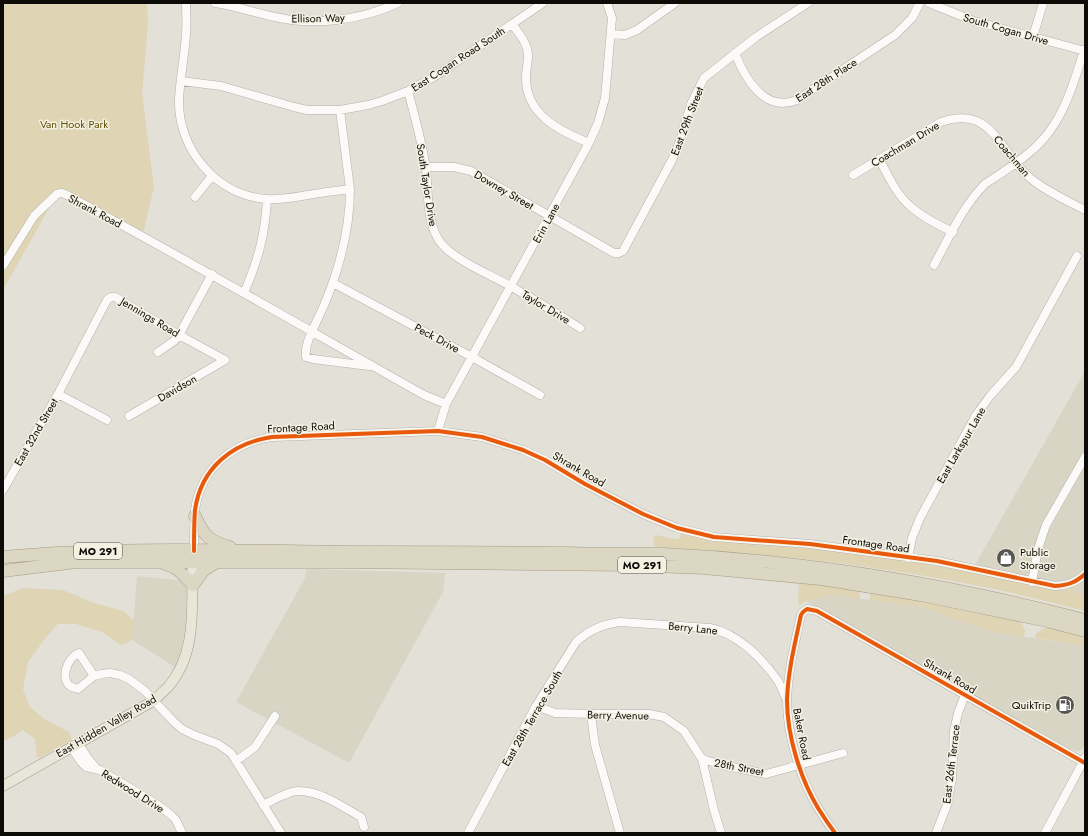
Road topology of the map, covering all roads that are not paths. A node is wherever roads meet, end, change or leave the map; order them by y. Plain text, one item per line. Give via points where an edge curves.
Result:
1 (186, 3) edge
2 (214, 3) edge
3 (398, 3) edge
4 (542, 3) edge
5 (607, 3) edge
6 (675, 3) edge
7 (808, 3) edge
8 (920, 3) edge
9 (930, 3) edge
10 (1043, 3) edge
11 (512, 24) junction
12 (611, 34) junction
13 (1033, 37) junction
14 (1084, 50) edge
15 (735, 53) junction
16 (181, 81) junction
17 (408, 91) junction
18 (340, 110) junction
19 (959, 118) joint
20 (590, 143) junction
21 (879, 159) junction
22 (1017, 162) junction
23 (426, 168) junction
24 (853, 175) dead end
25 (212, 176) junction
26 (350, 189) junction
27 (195, 197) dead end
28 (268, 199) junction
29 (1085, 210) edge
30 (550, 217) junction
31 (953, 232) junction
32 (619, 253) joint
33 (1077, 256) dead end
34 (3, 266) edge
35 (934, 266) dead end
36 (212, 274) junction
37 (333, 282) junction
38 (511, 286) junction
39 (244, 293) junction
40 (580, 328) dead end
41 (311, 331) junction
42 (179, 335) junction
43 (158, 352) dead end
44 (472, 357) junction
45 (224, 360) joint
46 (373, 366) junction
47 (68, 375) joint
48 (58, 394) junction
49 (540, 395) dead end
50 (446, 404) junction
51 (129, 416) dead end
52 (107, 420) dead end
53 (438, 431) junction
54 (462, 434) joint
55 (1085, 457) edge
56 (3, 490) edge
57 (195, 516) junction
58 (661, 522) joint
59 (251, 551) junction
60 (193, 556) junction
61 (3, 557) edge
62 (908, 558) junction
63 (155, 562) junction
64 (216, 562) junction
65 (3, 571) edge
66 (1085, 574) edge
67 (1032, 582) junction
68 (193, 585) junction
69 (807, 609) joint
70 (1085, 620) edge
71 (615, 623) joint
72 (1085, 631) edge
73 (94, 676) dead end
74 (965, 695) junction
75 (155, 700) junction
76 (787, 700) junction
77 (536, 706) junction
78 (592, 714) junction
79 (275, 716) dead end
80 (75, 745) junction
81 (843, 753) dead end
82 (702, 759) junction
83 (1084, 760) edge
84 (236, 761) junction
85 (799, 766) junction
86 (3, 786) edge
87 (263, 805) junction
88 (364, 827) dead end
89 (182, 833) edge
90 (281, 833) edge
91 (469, 833) edge
92 (620, 833) edge
93 (721, 833) edge
94 (835, 833) edge
95 (936, 833) edge
96 (1045, 833) edge

1 - 16 street
2 - 3 street, Ellison Way via 304,21 345,19
4 - 11 street, East Cogan Road South
5 - 12 street, Erin Lane via 612,18
6 - 12 street via 637,30 625,35
7 - 15 street, East 29th Street
8 - 15 street, East 28th Place via 912,18 895,35 792,102 776,102 762,94 746,76
9 - 13 street, South Cogan Drive via 974,21
10 - 13 street
11 - 17 street, East Cogan Road South via 437,75
11 - 20 street via 527,48 527,86 534,107 550,123
12 - 20 street, Erin Lane via 604,98
13 - 14 street, South Cogan Drive
14 - 22 street via 1073,87 1058,120 1040,144
15 - 32 street, East 29th Street via 701,82 672,160 623,251
16 - 18 street, East Cogan Road South via 221,86 294,108
16 - 25 street via 180,112 184,134 195,156
17 - 18 street, East Cogan Road South via 382,101
17 - 23 street, South Taylor Drive
18 - 26 street
19 - 21 street, Coachman Drive via 941,122
19 - 22 street, Coachman via 977,121 988,127
20 - 30 street, Erin Lane
21 - 24 street, Coachman Drive
21 - 31 street via 901,196 910,206 930,221
22 - 29 street, Coachman via 1038,185
22 - 31 street via 979,190
23 - 30 street, Downey Street via 454,167 471,171
23 - 38 street, South Taylor Drive via 432,224 439,242 454,255
25 - 27 street
25 - 28 street via 240,193
26 - 28 street via 288,199
26 - 37 street via 346,232
28 - 39 street via 263,240
30 - 32 street, Downey Street via 614,253
30 - 38 street, Erin Lane
31 - 35 street
33 - 62 street, East Larkspur Lane via 1016,367 976,415 920,518
34 - 36 street, Shrank Road via 34,216 57,194 62,193
36 - 39 street
36 - 42 street
37 - 41 street
37 - 44 street, Peck Drive
38 - 40 street, Taylor Drive
38 - 44 street, Erin Lane
39 - 41 street
41 - 46 street
41 - 46 street via 306,357
42 - 43 street via 174,342
42 - 45 street, Jennings Road
42 - 47 street, Jennings Road via 115,297 110,297
44 - 49 street, Peck Drive
44 - 50 street, Erin Lane
45 - 51 street, Davidson
46 - 50 street via 424,395
47 - 48 street, East 32nd Street
48 - 52 street
48 - 56 street, East 32nd Street
50 - 53 street, Erin Lane
53 - 54 street, Frontage Road
53 - 57 street, Frontage Road via 258,439 229,452 218,462 202,486
54 - 58 street, Shrank Road via 482,437 522,450 548,462 591,488
55 - 67 street via 1046,525 1038,549
57 - 59 highway via 200,528 213,541
57 - 60 street, Frontage Road
58 - 62 street, Frontage Road via 714,537 810,544
59 - 60 highway, MO 291
59 - 70 highway, MO 291 via 664,554 750,561 932,586
60 - 61 highway, MO 291 via 76,551
60 - 63 highway, MO 291
60 - 64 highway, MO 291
60 - 68 main road, East Hidden Valley Road
62 - 67 street, Frontage Road
63 - 65 highway, MO 291 via 76,562
63 - 68 highway via 175,568
64 - 68 highway via 204,570
64 - 72 highway, MO 291 via 612,564 704,568 821,579 921,595
66 - 67 street, Frontage Road via 1069,585 1055,586
68 - 75 main road, East Hidden Valley Road via 191,628 186,656 178,673
69 - 74 street, Shrank Road via 817,610
69 - 76 street, Baker Road via 801,615
71 - 76 street, Berry Lane via 721,630 741,642 766,666 778,681
71 - 77 street, East 28th Terrace South via 596,627 576,642
73 - 75 street via 120,674
74 - 83 street, Shrank Road
74 - 95 street, East 26th Terrace via 954,731 952,779 947,805
75 - 80 main road, East Hidden Valley Road
75 - 84 street via 182,729 218,744 231,753
76 - 85 street, Baker Road via 792,741
77 - 78 street, Berry Avenue via 555,713
77 - 91 street, East 28th Terrace South
78 - 82 street, Berry Avenue via 648,714 664,717 684,731
78 - 92 street via 595,745
79 - 84 street via 255,747
80 - 86 main road, East Hidden Valley Road
80 - 89 street, Redwood Drive via 96,768 171,815
81 - 85 street, 28th Street
82 - 85 street, 28th Street via 723,766 766,774
82 - 93 street, Berry Avenue
83 - 96 street
84 - 87 street
85 - 94 street, Baker Road via 818,807
87 - 88 street via 297,791 313,793 361,817
87 - 90 street

